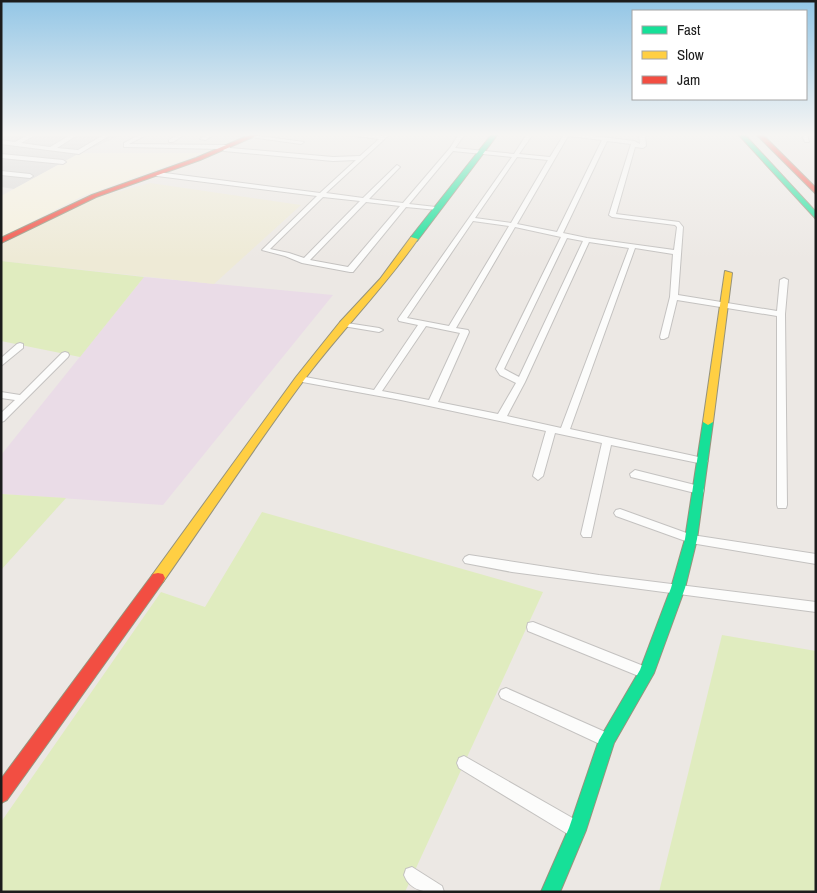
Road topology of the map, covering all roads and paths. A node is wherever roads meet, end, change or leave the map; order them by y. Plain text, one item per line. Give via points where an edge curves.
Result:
1 (27, 176) edge
2 (30, 176) dead end
3 (152, 176) edge
4 (171, 176) edge
5 (342, 176) edge
6 (388, 176) edge
7 (430, 176) edge
8 (463, 176) edge
9 (501, 176) edge
10 (541, 176) edge
11 (590, 176) edge
12 (624, 176) edge
13 (779, 176) edge
14 (800, 176) edge
15 (816, 192) edge
16 (322, 194) junction
17 (363, 199) junction
18 (405, 205) junction
19 (436, 209) junction
20 (816, 217) edge
21 (472, 219) junction
22 (513, 225) junction
23 (562, 235) junction
24 (587, 240) junction
25 (1, 241) edge
26 (633, 245) junction
27 (677, 252) junction
28 (305, 261) junction
29 (728, 273) dead end
30 (784, 280) dead end
31 (674, 298) junction
32 (723, 305) junction
33 (781, 314) junction
34 (343, 324) junction
35 (423, 324) junction
36 (451, 329) junction
37 (379, 330) dead end
38 (664, 337) dead end
39 (20, 346) dead end
40 (65, 355) dead end
41 (1, 363) edge
42 (300, 379) junction
43 (521, 382) junction
44 (377, 392) junction
45 (1, 395) edge
46 (22, 398) junction
47 (432, 404) junction
48 (502, 416) junction
49 (1, 419) edge
50 (551, 429) junction
51 (564, 432) junction
52 (606, 441) junction
53 (703, 461) junction
54 (635, 474) dead end
55 (538, 476) dead end
56 (699, 490) junction
57 (782, 505) dead end
58 (620, 513) dead end
59 (587, 534) dead end
60 (691, 539) junction
61 (816, 559) edge
62 (469, 560) dead end
63 (678, 588) junction
64 (816, 607) edge
65 (533, 627) dead end
66 (646, 673) junction
67 (506, 694) dead end
68 (607, 740) junction
69 (464, 763) dead end
70 (1, 794) edge
71 (577, 830) junction
72 (412, 875) dead end
73 (436, 892) edge
74 (550, 892) edge

1 - 2 street
3 - 25 main road via 94,196
4 - 16 street
5 - 16 street
6 - 17 street
7 - 18 street
8 - 19 main road
9 - 21 street
10 - 22 street
11 - 23 street
12 - 27 street via 612,216 677,223 680,227
13 - 20 main road
14 - 15 main road
16 - 17 street
16 - 28 street via 265,250
17 - 18 street
17 - 28 street
18 - 19 street
18 - 28 street via 350,270
19 - 34 main road via 383,281
21 - 22 street
21 - 35 street via 402,319
22 - 23 street
22 - 36 street
23 - 24 street
23 - 43 street via 500,369 502,374
24 - 26 street
24 - 43 street
26 - 27 street
26 - 51 street
27 - 31 street
29 - 32 main road
30 - 33 street
31 - 32 street
31 - 38 street
32 - 33 street
32 - 53 main road
33 - 57 street
34 - 37 street
34 - 42 main road
35 - 36 street
35 - 44 street
36 - 47 street via 465,332
39 - 41 street
40 - 46 street
42 - 44 street
42 - 70 main road
43 - 48 street
44 - 47 street
45 - 46 street
46 - 49 street
47 - 48 street
48 - 50 street
50 - 51 street
50 - 55 street
51 - 52 street
52 - 53 street
52 - 59 street
53 - 56 main road
54 - 56 street
56 - 60 main road
58 - 60 street
60 - 61 street
60 - 63 main road
62 - 63 street via 561,575
63 - 64 street
63 - 66 main road
65 - 66 street
66 - 68 main road
67 - 68 street
68 - 71 main road
69 - 71 street
71 - 74 main road
72 - 73 street

